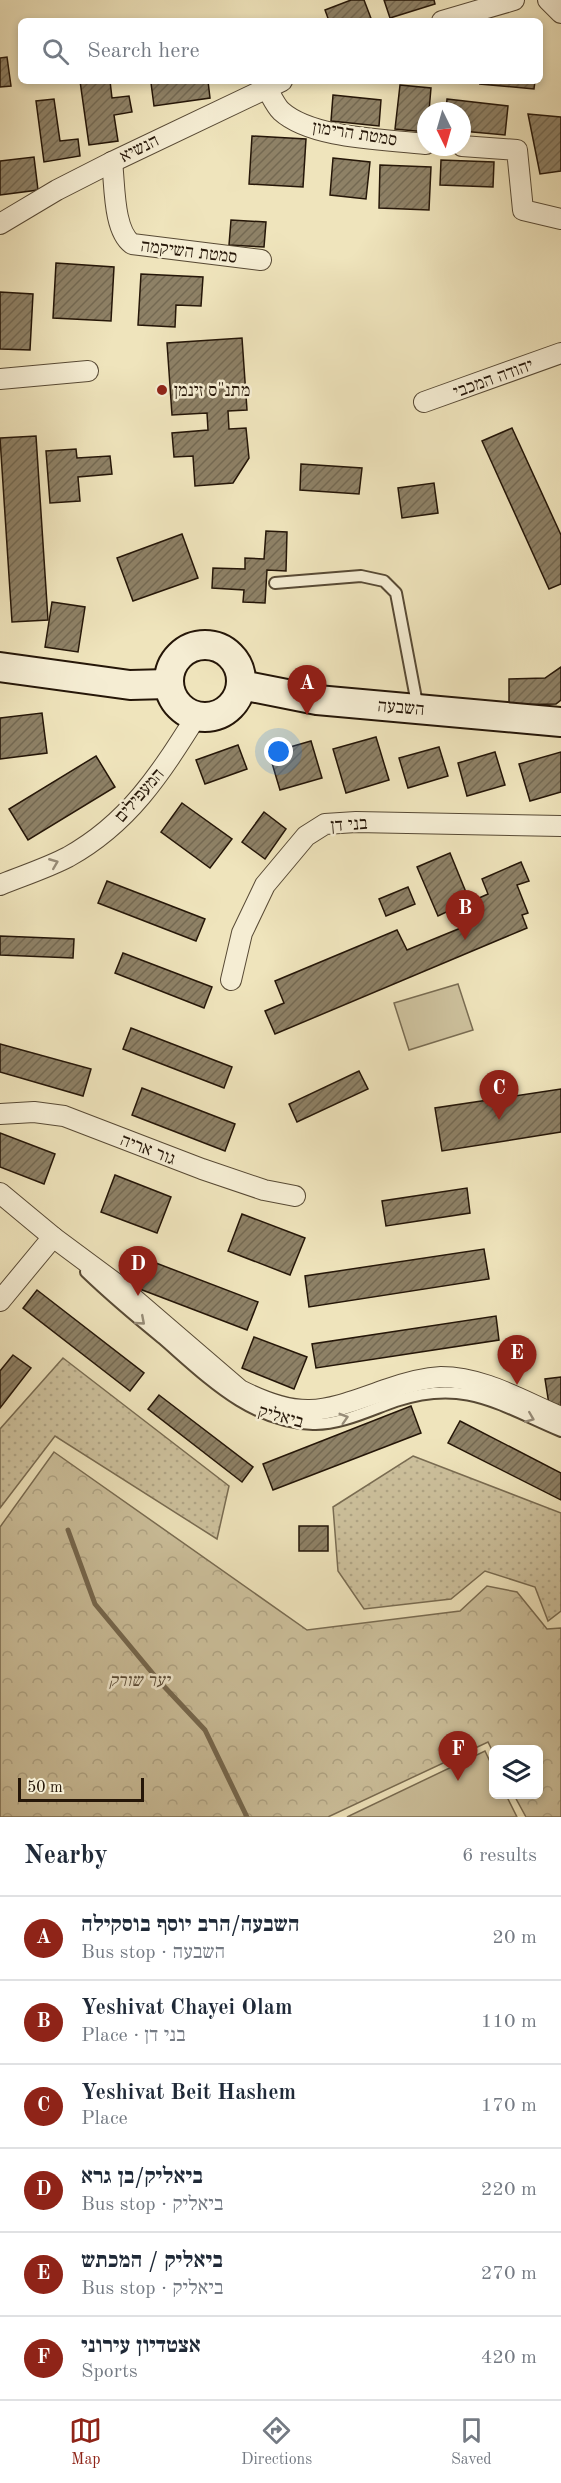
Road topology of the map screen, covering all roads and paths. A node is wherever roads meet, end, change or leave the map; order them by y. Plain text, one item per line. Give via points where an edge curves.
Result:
1 (514, 0) edge
2 (548, 0) edge
3 (561, 13) edge
4 (452, 18) edge
5 (274, 84) edge
6 (417, 143) edge
7 (471, 147) edge
8 (112, 162) junction
9 (561, 219) edge
10 (0, 224) edge
11 (261, 260) dead end
12 (561, 353) edge
13 (88, 371) dead end
14 (0, 379) edge
15 (424, 402) dead end
16 (275, 583) dead end
17 (0, 667) edge
18 (168, 684) junction
19 (242, 685) junction
20 (418, 709) junction
21 (196, 717) junction
22 (561, 722) edge
23 (561, 826) edge
24 (0, 885) edge
25 (231, 980) dead end
26 (0, 1114) edge
27 (0, 1193) edge
28 (295, 1196) dead end
29 (53, 1237) junction
30 (0, 1301) edge
31 (561, 1417) edge
32 (561, 1431) edge

1 - 4 street
2 - 3 street
5 - 6 street, סמטת הרימון via 280,110 299,124 318,131
5 - 8 street, הנשיא
7 - 9 street via 517,150 523,210
8 - 10 street, הנשיא
8 - 11 street, סמטת השיקמה via 120,229 132,244
12 - 15 street, יהודה המכבי
13 - 14 street
16 - 20 lane via 361,576 384,581 396,593
17 - 18 main road via 121,684
18 - 19 main road via 176,658 191,647 210,645 234,658
18 - 21 main road via 174,701
19 - 20 main road, השבעה via 317,700
19 - 21 main road via 230,708 214,717
20 - 22 main road, השבעה
24 -> 21 street, המעפילים via 66,858 119,822 160,775
23 - 25 street, בני דן via 325,824 306,836 265,885 242,933
26 - 28 street, גור אריה via 34,1112 64,1116 202,1169
27 - 29 street, ביאליק
29 - 30 street
29 - 31 street, ביאליק via 119,1286 240,1390 278,1407 315,1411 334,1408 421,1379 450,1378 493,1386
29 -> 32 lane, ביאליק via 95,1281 227,1394 256,1411 314,1424 424,1393 464,1392 495,1401

